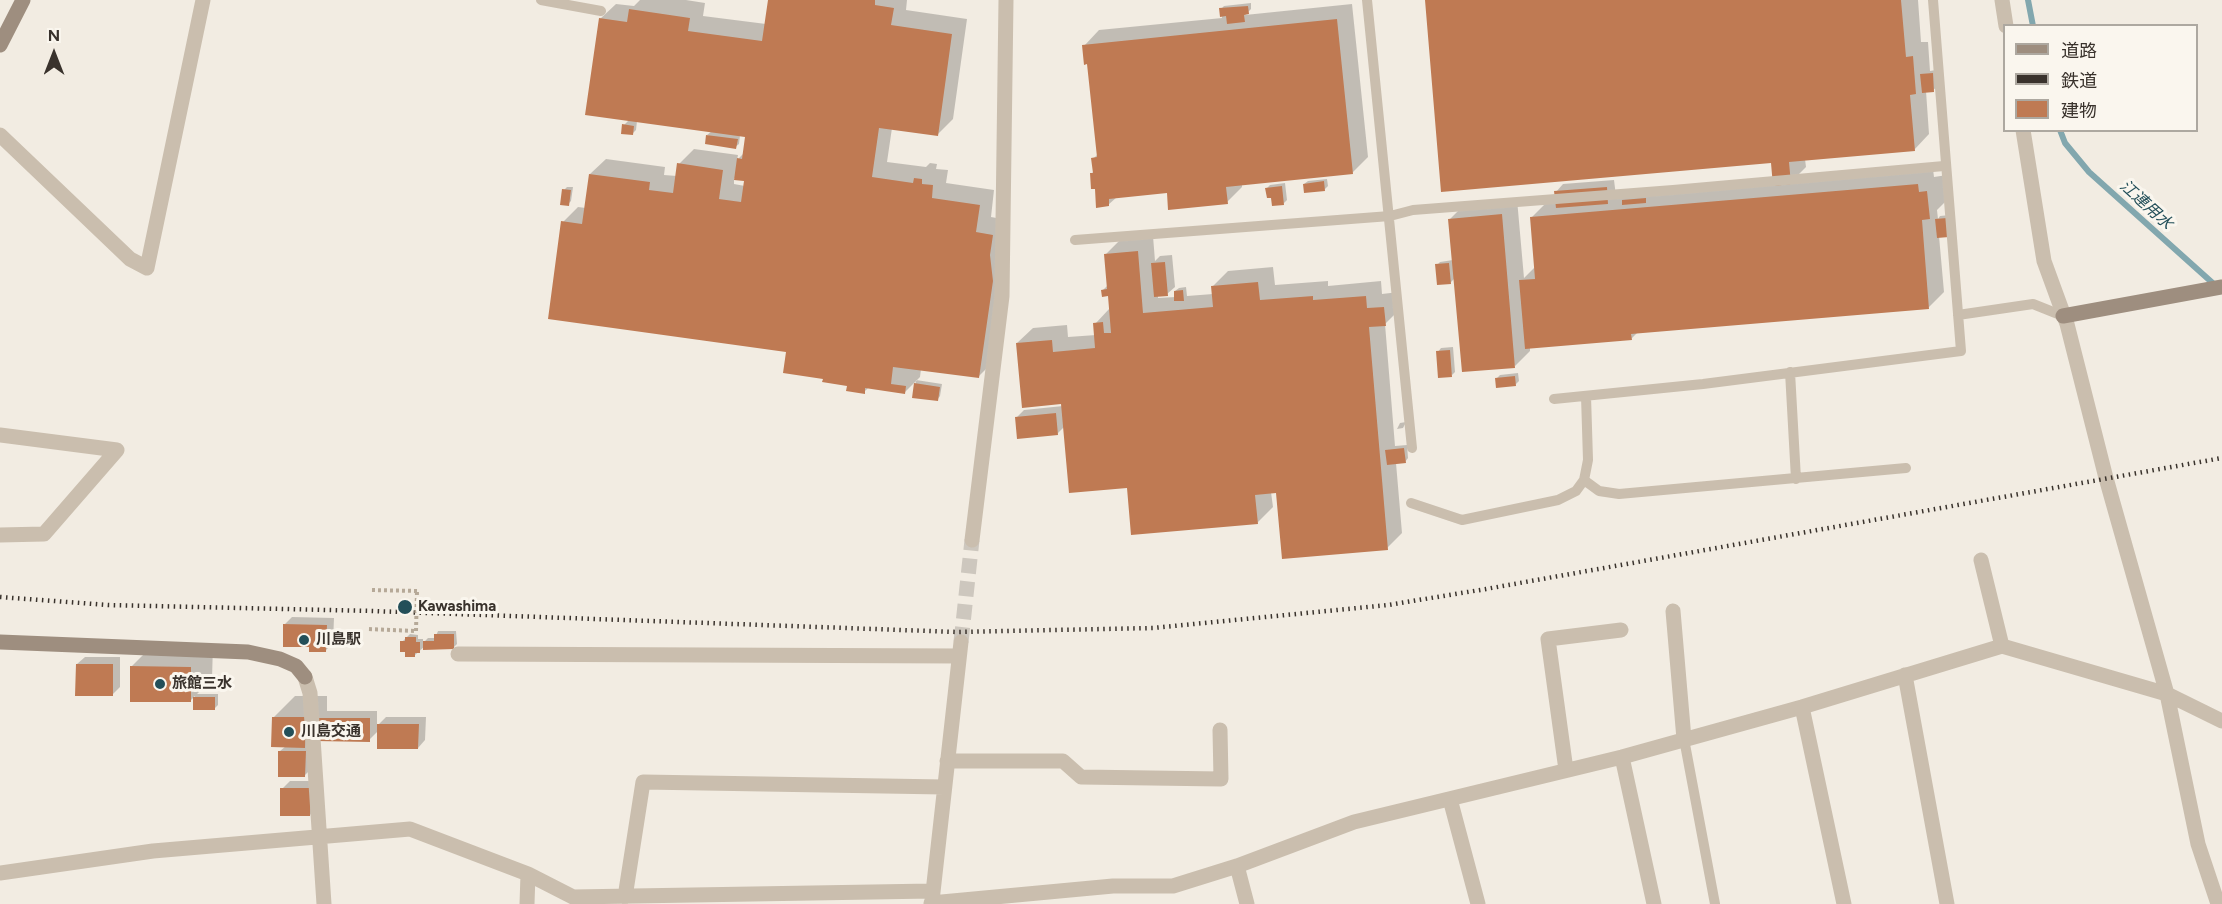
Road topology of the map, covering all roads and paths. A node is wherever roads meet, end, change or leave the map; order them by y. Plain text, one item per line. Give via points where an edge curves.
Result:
1 (23, 0) edge
2 (203, 0) edge
3 (542, 0) edge
4 (1006, 0) edge
5 (1366, 0) edge
6 (1933, 0) edge
7 (2002, 0) edge
8 (601, 11) dead end
9 (2006, 24) edge
10 (0, 45) edge
11 (2023, 132) edge
12 (0, 135) edge
13 (1944, 166) junction
14 (1390, 216) junction
15 (1075, 240) dead end
16 (2222, 287) edge
17 (1958, 315) junction
18 (2064, 316) junction
19 (1790, 372) junction
20 (1586, 396) junction
21 (1554, 399) dead end
22 (0, 435) edge
23 (1412, 448) dead end
24 (1906, 468) dead end
25 (1796, 479) junction
26 (1584, 480) junction
27 (1411, 503) dead end
28 (0, 535) edge
29 (972, 540) tunnel mouth
30 (1981, 560) dead end
31 (372, 590) dead end
32 (1673, 611) dead end
33 (369, 630) dead end
34 (1621, 630) dead end
35 (0, 642) edge
36 (2002, 646) junction
37 (458, 654) dead end
38 (1905, 675) junction
39 (2167, 694) junction
40 (1802, 706) junction
41 (2222, 721) edge
42 (1220, 730) dead end
43 (1684, 739) junction
44 (1622, 757) junction
45 (947, 761) junction
46 (1566, 771) junction
47 (944, 787) junction
48 (1450, 799) junction
49 (319, 836) junction
50 (1238, 866) junction
51 (0, 873) edge
52 (528, 874) junction
53 (625, 897) junction
54 (932, 899) edge
55 (324, 904) edge
56 (527, 904) edge
57 (1248, 904) edge
58 (1478, 904) edge
59 (1654, 904) edge
60 (1715, 904) edge
61 (1844, 904) edge
62 (1947, 904) edge
63 (2218, 904) edge

1 - 10 street
2 - 12 street via 147,268 130,259
3 - 8 lane
4 - 29 street via 1002,296
5 - 14 lane
6 - 13 lane
7 - 9 street
11 - 18 street via 2044,261
13 - 14 lane via 1413,210
13 - 17 lane
14 - 15 lane
14 - 23 lane
16 - 18 street
17 - 18 lane via 2033,304
17 - 19 lane via 1961,351
18 - 39 street
19 - 20 lane
19 - 25 lane
20 - 21 lane
20 - 26 lane via 1588,460
22 - 28 street via 117,450 44,534
24 - 25 lane
25 - 26 lane via 1619,494 1599,491
26 - 27 lane via 1576,491 1558,500 1462,520
30 - 36 street
31 - 33 path, bridge via 417,591 416,631
32 - 43 street
34 - 46 street via 1548,639
35 - 49 street via 248,652 296,666 310,693
36 - 38 street
36 - 39 street
37 - 45 street via 960,649
38 - 40 street
38 - 62 street
39 - 41 street
39 - 63 street via 2198,844
40 - 43 street
40 - 61 street
42 - 45 street via 1221,779 1081,777 1063,761
43 - 44 street
43 - 60 lane
44 - 46 street
44 - 59 street
45 - 47 street
46 - 48 street
47 - 53 street via 642,782
47 - 54 street
48 - 50 street via 1354,822
48 - 58 street
49 - 51 street via 153,851
49 - 52 street via 410,829
49 - 55 street
50 - 54 street via 1173,886 1113,886
50 - 57 street
52 - 53 street via 573,897
52 - 56 street
53 - 54 street

